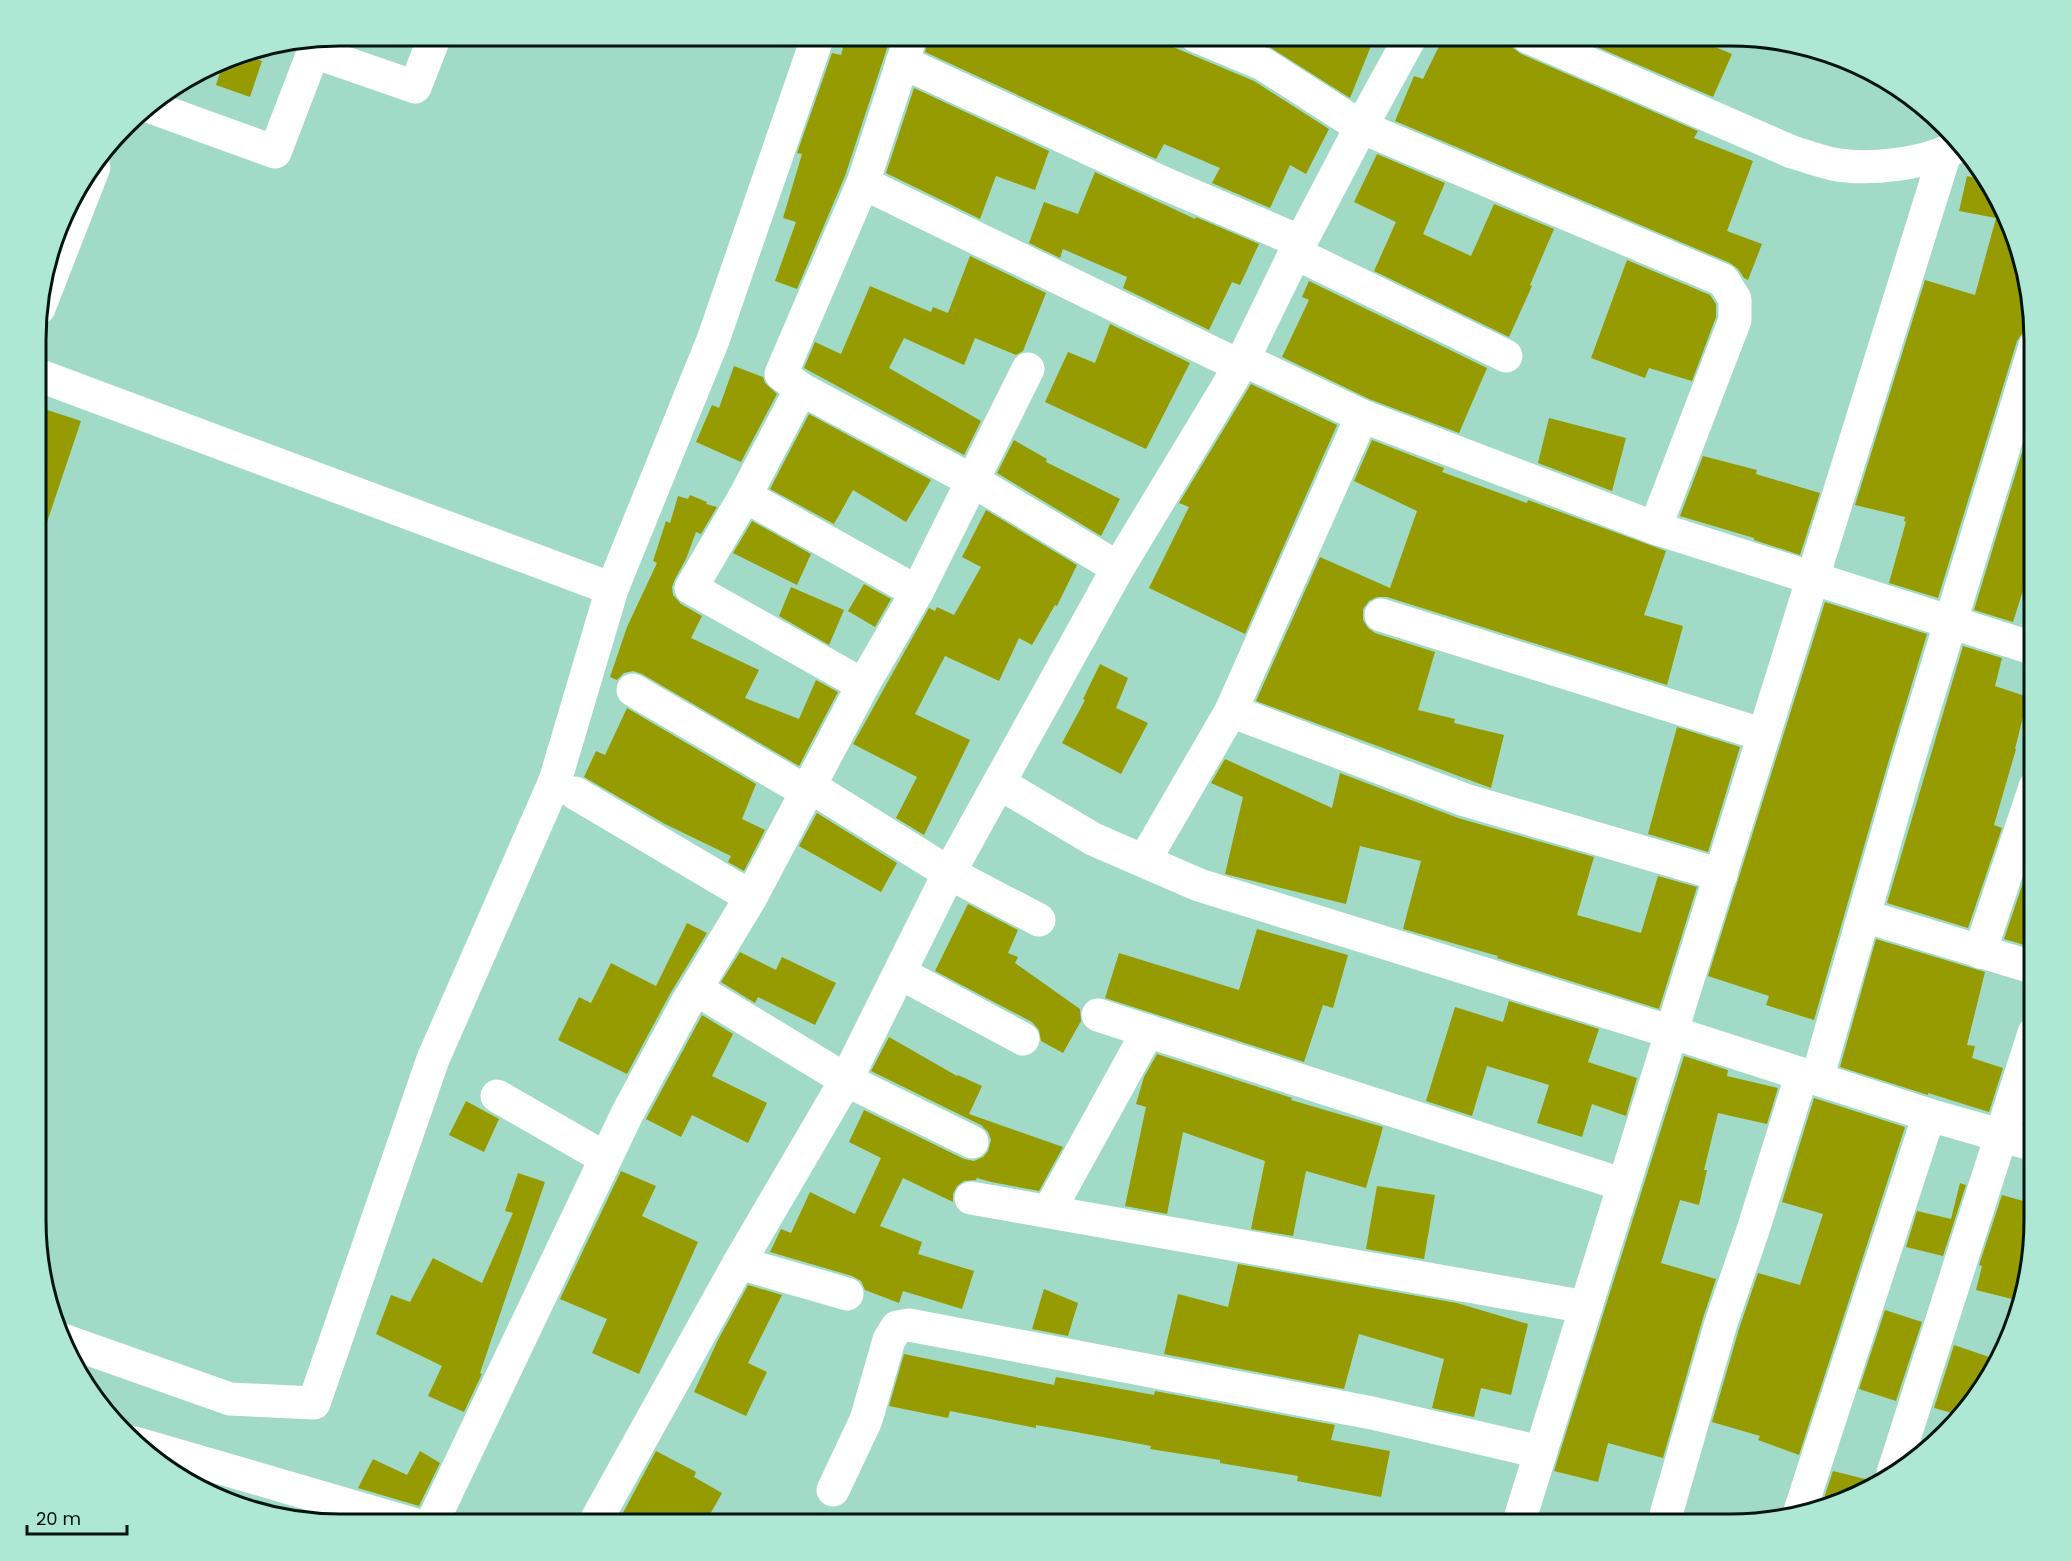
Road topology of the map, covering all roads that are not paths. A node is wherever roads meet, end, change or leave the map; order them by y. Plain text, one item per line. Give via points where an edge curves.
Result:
1 (431, 46) edge
2 (815, 46) edge
3 (1220, 46) edge
4 (1406, 46) edge
5 (1548, 46) edge
6 (319, 47) edge
7 (315, 48) edge
8 (906, 49) edge
9 (158, 110) edge
10 (1361, 127) junction
11 (1951, 149) edge
12 (863, 183) junction
13 (78, 208) edge
14 (1298, 248) junction
15 (59, 257) edge
16 (1506, 356) dead end
17 (1241, 363) junction
18 (1028, 369) dead end
19 (46, 378) edge
20 (2024, 383) edge
21 (801, 389) junction
22 (1362, 416) junction
23 (973, 482) junction
24 (745, 496) junction
25 (1655, 528) junction
26 (1118, 568) junction
27 (1813, 578) junction
28 (612, 589) junction
29 (917, 592) junction
30 (1381, 615) dead end
31 (1952, 623) junction
32 (2024, 646) edge
33 (863, 685) junction
34 (633, 690) dead end
35 (1231, 711) junction
36 (1764, 735) junction
37 (999, 783) junction
38 (807, 792) junction
39 (575, 793) dead end
40 (2024, 820) edge
41 (1144, 861) junction
42 (949, 873) junction
43 (1721, 875) junction
44 (751, 897) junction
45 (1864, 916) junction
46 (1039, 920) dead end
47 (1980, 952) junction
48 (2024, 965) edge
49 (900, 973) junction
50 (696, 989) junction
51 (1098, 1015) dead end
52 (1148, 1031) junction
53 (1671, 1032) junction
54 (1023, 1039) dead end
55 (2024, 1063) edge
56 (1810, 1076) junction
57 (846, 1080) junction
58 (497, 1096) dead end
59 (1929, 1115) junction
60 (2000, 1136) junction
61 (972, 1142) dead end
62 (2024, 1142) edge
63 (605, 1158) junction
64 (1624, 1185) junction
65 (971, 1198) dead end
66 (1049, 1212) junction
67 (739, 1263) junction
68 (847, 1294) dead end
69 (1586, 1307) junction
70 (74, 1344) edge
71 (155, 1448) edge
72 (1540, 1452) junction
73 (1896, 1464) edge
74 (833, 1490) dead end
75 (1802, 1505) edge
76 (389, 1514) edge
77 (430, 1514) edge
78 (600, 1514) edge
79 (1521, 1514) edge
80 (1666, 1514) edge

1 - 6 street via 415,87
2 - 28 street via 713,340
3 - 10 street via 1263,64
4 - 10 street
5 - 11 street via 1792,153 1835,164 1889,166
7 - 9 street via 275,152
8 - 12 street
8 - 14 street via 1161,182
10 - 14 street
10 - 25 street via 1723,280 1735,299 1735,320
11 - 27 street
12 - 17 street
12 - 21 street via 781,374
13 - 15 street
14 - 16 street
14 - 17 street
17 - 22 street
17 - 26 street
18 - 23 street
19 - 28 street
20 - 31 street
21 - 23 street
21 - 24 street
22 - 25 street
22 - 35 street
23 - 26 street
23 - 29 street
24 - 29 street
24 - 33 street via 691,588
25 - 27 street
26 - 37 street
27 - 31 street
27 - 36 street
28 - 70 street via 555,781 433,1059 314,1403 230,1399
29 - 33 street
30 - 36 street
31 - 32 street
31 - 45 street
33 - 38 street
34 - 38 street
35 - 41 street
35 - 43 street via 1465,800
36 - 43 street
37 - 41 street via 1093,839
37 - 42 street
38 - 42 street via 819,792
38 - 44 street
39 - 44 street
40 - 47 street
41 - 53 street via 1199,885
42 - 46 street
42 - 49 street
43 - 53 street
44 - 50 street
45 - 47 street
45 - 56 street
47 - 48 street
49 - 54 street
49 - 57 street
50 - 57 street
50 - 63 street
51 - 52 street
52 - 64 street
52 - 66 street
53 - 56 street
53 - 64 street
55 - 60 street
56 - 59 street
56 - 80 street via 1721,1323
57 - 61 street
57 - 67 street
58 - 63 street
59 - 60 street
59 - 75 street
60 - 62 street
60 - 73 street
63 - 77 street
64 - 69 street
65 - 66 street
66 - 69 street
67 - 68 street
67 - 78 street
69 - 72 street
71 - 76 street
72 - 74 street via 1372,1413 909,1325 897,1327 889,1340 866,1420
72 - 79 street

